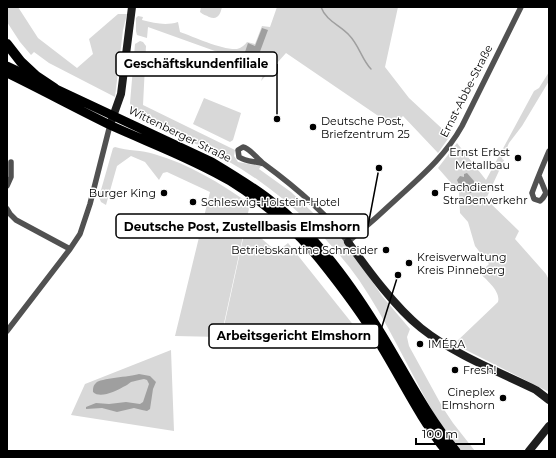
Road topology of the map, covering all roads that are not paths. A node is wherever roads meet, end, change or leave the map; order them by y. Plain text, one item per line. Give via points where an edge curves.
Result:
1 (132, 7) edge
2 (521, 7) edge
3 (7, 44) edge
4 (7, 66) edge
5 (7, 73) edge
6 (54, 88) junction
7 (114, 115) junction
8 (110, 125) junction
9 (549, 151) edge
10 (11, 162) dead end
11 (264, 164) dead end
12 (539, 176) dead end
13 (7, 186) edge
14 (7, 209) edge
15 (348, 242) junction
16 (70, 249) junction
17 (7, 331) edge
18 (539, 392) junction
19 (549, 396) edge
20 (549, 400) edge
21 (549, 426) edge
22 (446, 451) edge
23 (456, 451) edge
24 (529, 451) edge

1 - 7 street via 121,94
2 - 15 street, Ernst-Abbe-Straße via 452,143 430,169
3 - 6 highway via 20,62
4 - 6 main road, Wittenberger Straße
5 - 8 main road, Wittenberger Straße
6 - 7 main road, Wittenberger Straße
7 - 8 street
7 - 23 main road, Wittenberger Straße via 222,168 271,201 297,224 335,265 384,338 435,424
8 - 16 street via 86,220
8 - 22 main road, Wittenberger Straße via 229,181 266,206 291,229 319,259 378,341 428,426
9 - 12 street
10 - 13 street via 11,177
11 - 15 street via 306,198
14 - 16 street via 16,220
15 - 18 street via 401,309 421,328 448,348
16 - 17 street
18 - 19 street
18 - 20 street
21 - 24 street

